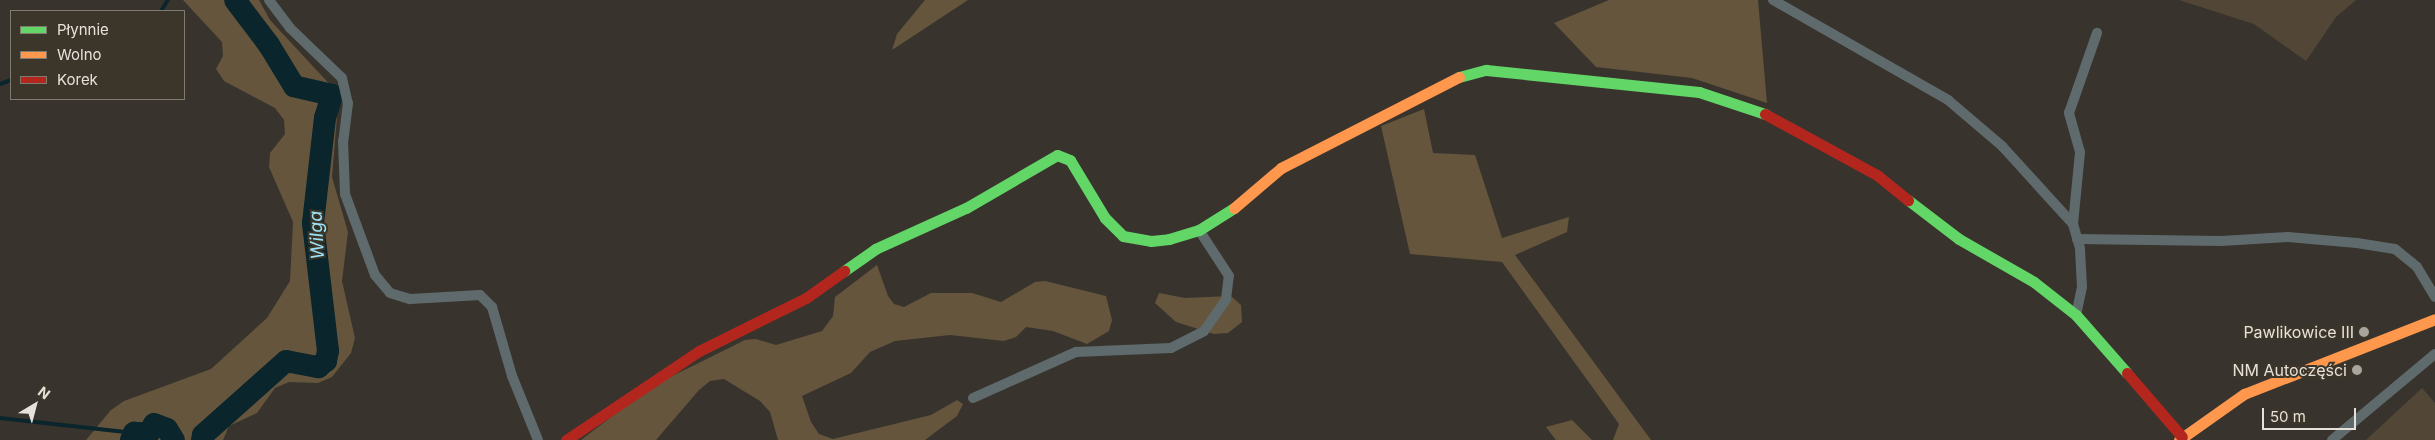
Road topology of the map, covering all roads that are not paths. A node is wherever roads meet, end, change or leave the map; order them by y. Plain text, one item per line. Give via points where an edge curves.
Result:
1 (269, 0) edge
2 (1773, 0) edge
3 (2097, 32) dead end
4 (2073, 224) junction
5 (1199, 230) junction
6 (2077, 238) junction
7 (2435, 297) edge
8 (2076, 315) junction
9 (2435, 319) edge
10 (2435, 354) edge
11 (973, 398) dead end
12 (2180, 439) edge
13 (538, 440) edge
14 (566, 440) edge
15 (2332, 440) edge

1 - 13 street via 290,28 342,78 348,103 343,141 345,194 374,275 390,293 410,299 480,295 492,307 512,376
2 - 4 street via 1948,100 2002,146
3 - 4 street via 2070,113 2080,152
4 - 6 street
5 - 8 street via 1236,208 1296,159 1454,78 1486,70 1586,78 1699,92 1760,111 1876,175 1959,239 2034,282
5 - 11 street via 1229,276 1226,299 1204,331 1171,348 1076,352
5 - 14 street via 1151,241 1123,236 1105,218 1070,160 1057,155 1043,160 966,208 875,249 806,298 699,351 592,419
6 - 7 street via 2221,241 2288,237 2367,244 2395,249 2403,255 2418,267
6 - 8 street via 2082,287
8 - 12 street
9 - 12 street via 2244,394
10 - 15 street

